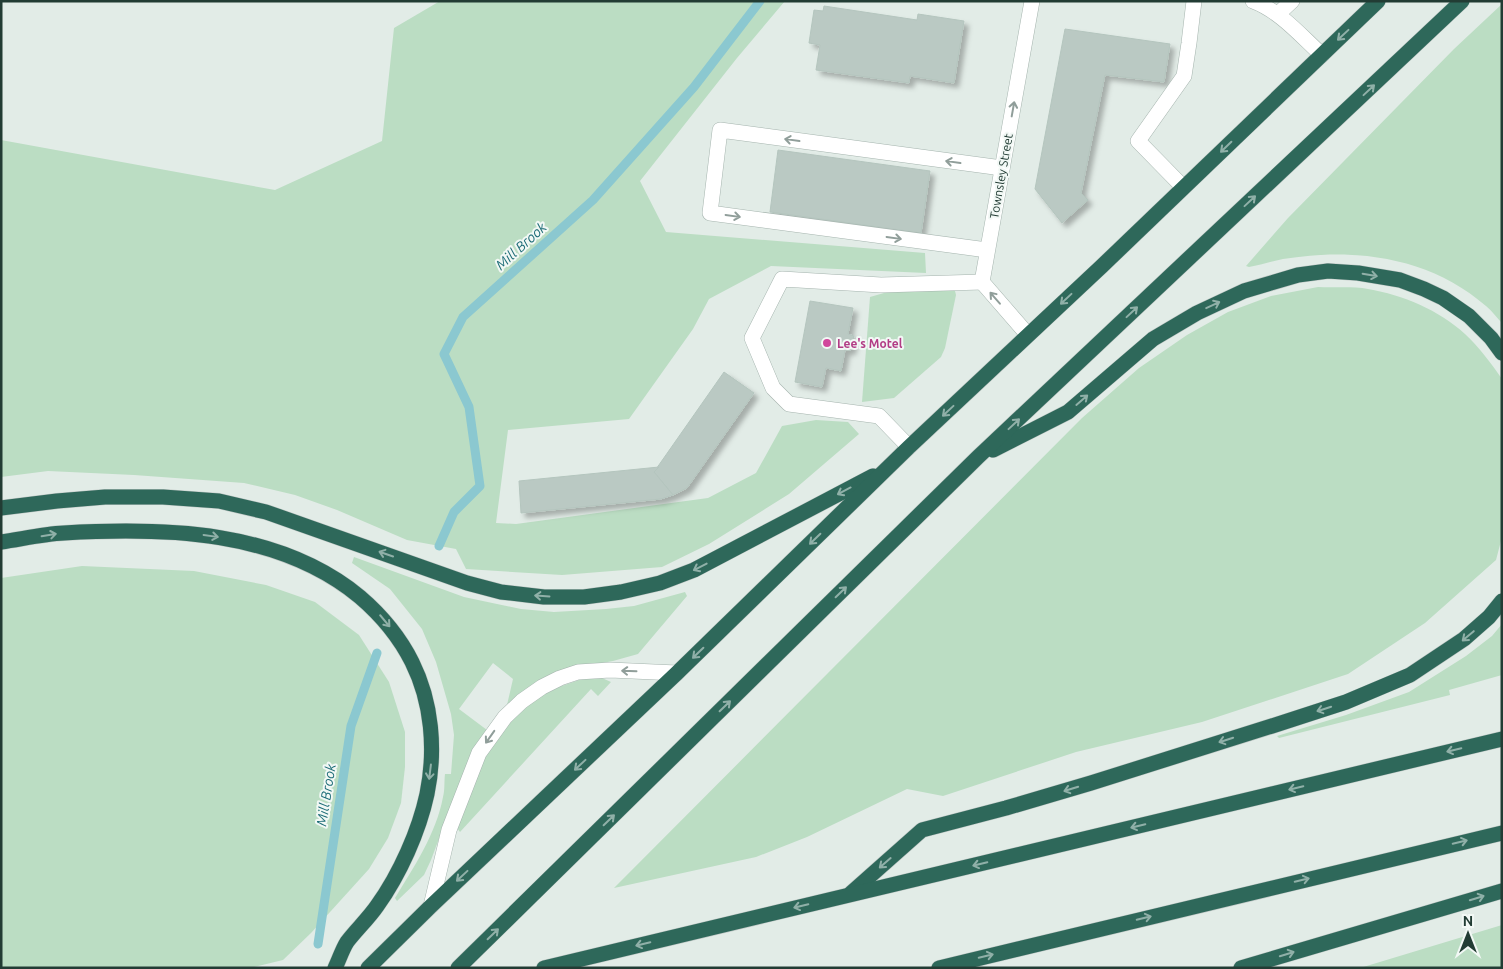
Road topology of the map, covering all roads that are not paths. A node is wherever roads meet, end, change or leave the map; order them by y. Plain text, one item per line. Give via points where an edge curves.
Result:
1 (1032, 1) edge
2 (1194, 1) edge
3 (1253, 1) edge
4 (1292, 1) edge
5 (1378, 1) edge
6 (1462, 1) edge
7 (1278, 14) junction
8 (1322, 55) junction
9 (1002, 168) junction
10 (1183, 187) junction
11 (988, 250) junction
12 (982, 282) junction
13 (1028, 335) junction
14 (1502, 352) edge
15 (909, 447) junction
16 (978, 457) junction
17 (887, 469) junction
18 (1, 508) edge
19 (1, 542) edge
20 (1502, 601) edge
21 (677, 673) junction
22 (1502, 739) edge
23 (1502, 833) edge
24 (1502, 890) edge
25 (848, 895) junction
26 (431, 906) junction
27 (336, 968) edge
28 (368, 968) edge
29 (458, 968) edge
30 (544, 968) edge
31 (939, 968) edge
32 (1241, 968) edge

9 -> 1 street, Townsley Street
2 - 10 street via 1184,76 1138,141
3 - 7 street
4 - 7 street
5 -> 8 highway
16 -> 6 highway
7 - 8 street
8 -> 10 highway
9 - 11 street, Townsley Street
9 -> 11 street via 720,130 710,213
10 -> 13 highway
11 - 12 street, Townsley Street
13 -> 12 street
12 - 15 street via 881,285 782,279 752,338 773,388 788,404 880,416
13 -> 15 highway
16 -> 14 highway via 1068,412 1153,340 1197,312 1244,291 1298,275 1328,271 1358,273 1400,280 1424,289 1444,298 1469,316
15 - 17 highway
29 -> 16 highway
17 -> 18 highway via 694,570 660,583 584,597 502,592 458,580 266,512 219,501 105,497
17 -> 21 highway
19 -> 27 highway via 62,533 142,530 226,538 275,550 319,569 350,589 394,632 418,674 426,700 431,741 427,794 418,830 399,868 378,905 346,944
20 -> 25 highway via 1490,617 1464,639 1410,675 1346,702 1272,726 1006,808 922,830
21 -> 26 highway
21 -> 26 street via 578,672 542,687 505,717 479,753 448,830
22 -> 25 highway
31 -> 23 highway
32 -> 24 highway
25 -> 30 highway
26 - 28 highway

